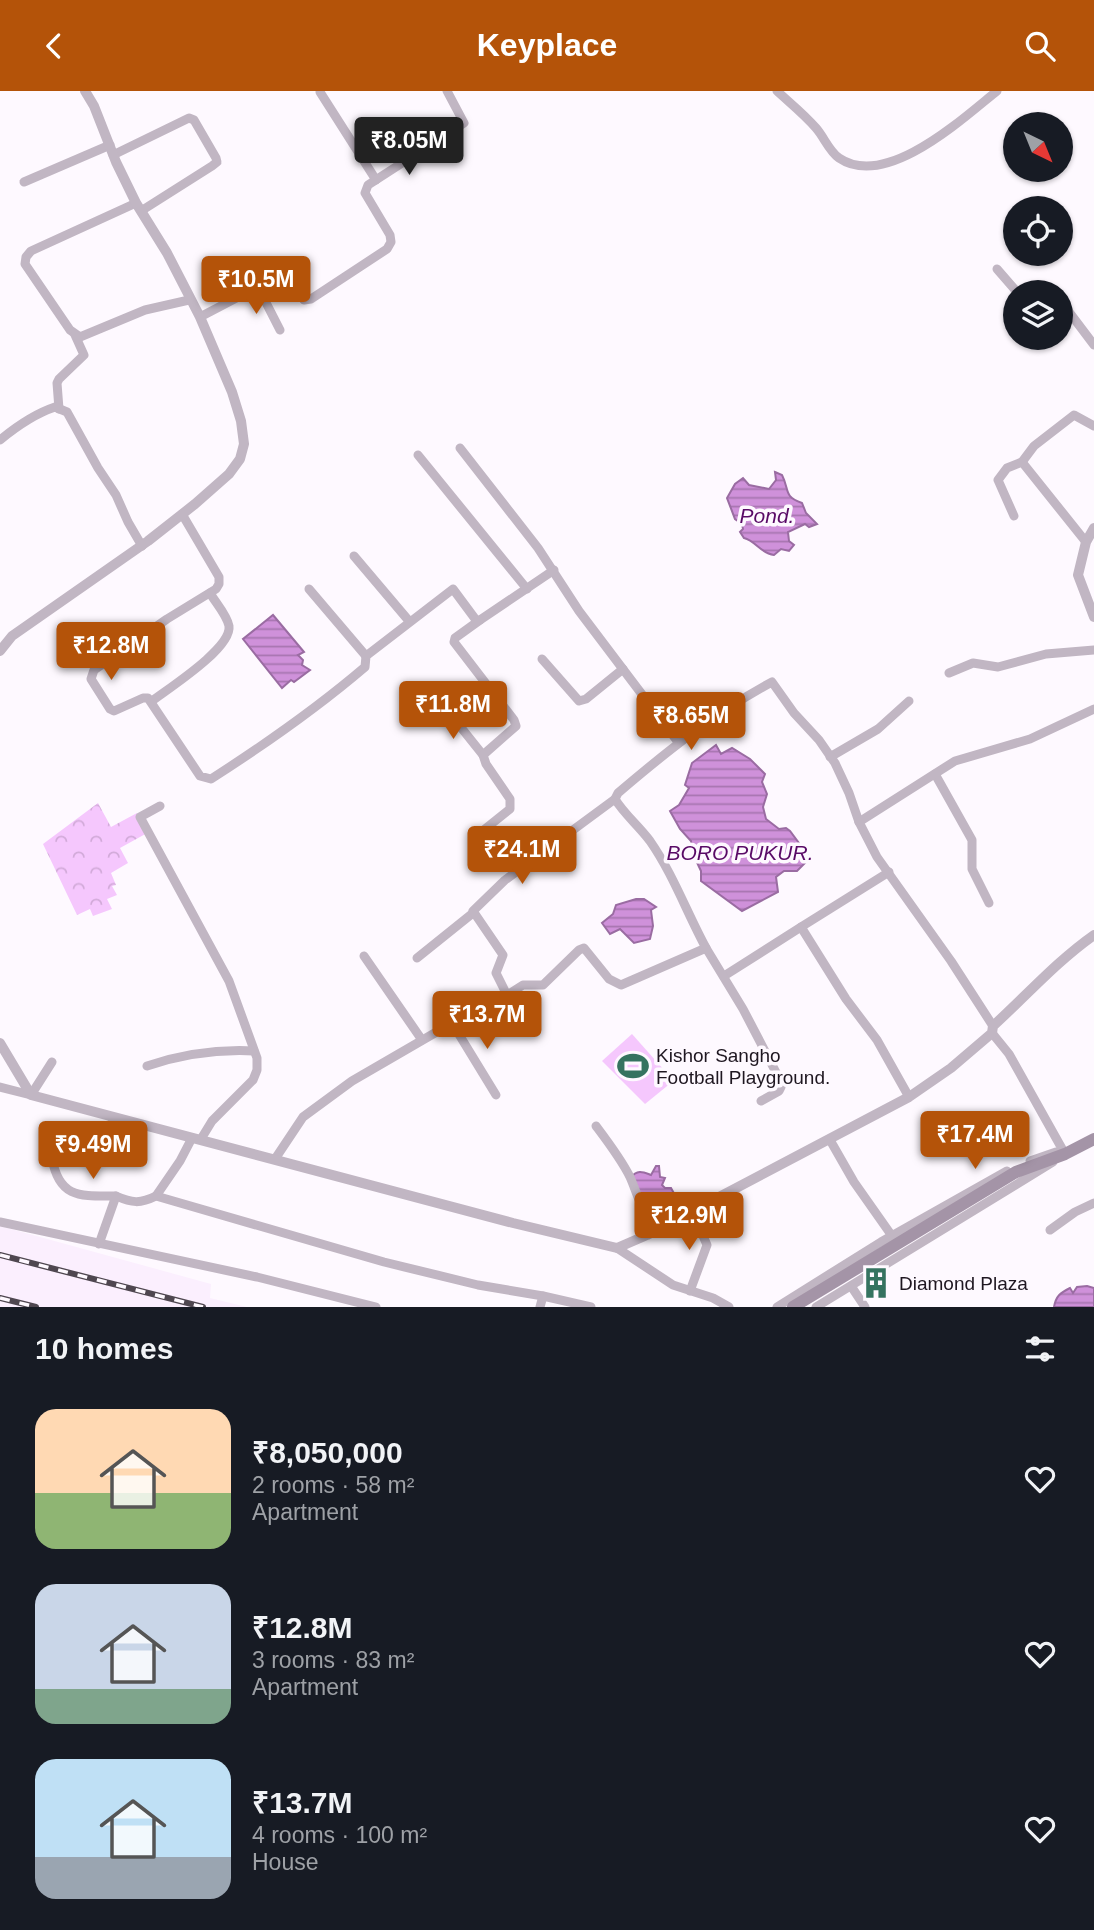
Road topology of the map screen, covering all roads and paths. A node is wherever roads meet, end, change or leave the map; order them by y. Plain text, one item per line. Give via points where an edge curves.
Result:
1 (85, 91) edge
2 (447, 91) edge
3 (777, 91) edge
4 (997, 91) edge
5 (320, 92) edge
6 (111, 150) junction
7 (376, 180) junction
8 (24, 182) dead end
9 (139, 207) junction
10 (997, 269) dead end
11 (1007, 280) edge
12 (258, 287) junction
13 (189, 300) junction
14 (200, 317) junction
15 (1073, 317) edge
16 (280, 330) dead end
17 (75, 335) junction
18 (1094, 345) edge
19 (59, 409) junction
20 (1094, 426) edge
21 (0, 440) edge
22 (460, 448) dead end
23 (418, 455) dead end
24 (1022, 461) junction
25 (182, 514) junction
26 (1014, 516) dead end
27 (1094, 528) edge
28 (1086, 543) junction
29 (142, 546) junction
30 (354, 556) dead end
31 (554, 570) junction
32 (309, 589) dead end
33 (527, 589) junction
34 (209, 593) junction
35 (1094, 617) edge
36 (481, 620) junction
37 (409, 621) junction
38 (1094, 650) edge
39 (0, 651) edge
40 (366, 656) junction
41 (542, 659) dead end
42 (623, 669) junction
43 (949, 673) dead end
44 (152, 701) junction
45 (909, 701) dead end
46 (447, 709) dead end
47 (1094, 709) edge
48 (678, 742) junction
49 (483, 755) junction
50 (830, 757) junction
51 (935, 774) junction
52 (615, 799) junction
53 (160, 806) dead end
54 (859, 822) junction
55 (480, 833) dead end
56 (889, 872) junction
57 (989, 903) dead end
58 (473, 913) junction
59 (801, 927) junction
60 (1093, 937) edge
61 (706, 948) junction
62 (364, 956) dead end
63 (417, 958) dead end
64 (724, 976) junction
65 (507, 995) junction
66 (453, 1023) junction
67 (992, 1029) junction
68 (422, 1040) junction
69 (0, 1043) edge
70 (254, 1051) junction
71 (52, 1062) dead end
72 (147, 1066) dead end
73 (0, 1087) edge
74 (31, 1095) junction
75 (496, 1095) dead end
76 (909, 1097) junction
77 (761, 1101) dead end
78 (117, 1119) junction
79 (596, 1126) dead end
80 (196, 1138) junction
81 (830, 1140) junction
82 (1093, 1142) edge
83 (1062, 1155) junction
84 (275, 1160) junction
85 (116, 1196) junction
86 (156, 1196) junction
87 (1094, 1203) edge
88 (692, 1211) junction
89 (0, 1222) edge
90 (660, 1228) junction
91 (1050, 1230) dead end
92 (892, 1236) junction
93 (100, 1244) junction
94 (617, 1248) junction
95 (851, 1286) junction
96 (690, 1291) junction
97 (543, 1296) junction
98 (376, 1307) edge
99 (541, 1307) edge
100 (592, 1307) edge
101 (729, 1307) edge
102 (777, 1307) edge
103 (793, 1307) edge
104 (816, 1307) edge
105 (865, 1307) edge

1 - 6 street
2 - 7 street via 464,123
3 - 4 street via 816,128 837,157 865,166 892,162 929,144
5 - 7 street
6 - 8 street
6 - 9 street
6 - 9 street via 189,118 216,158 212,166
7 - 12 street via 368,185 365,197 390,235 387,249 306,300 285,274
9 - 13 street
9 - 17 street via 26,257 25,264
10 - 11 street
12 - 14 street
12 - 16 street
13 - 14 street
13 - 17 street via 145,310 86,336
14 - 25 street via 232,391 244,444 229,474
15 - 18 street
17 - 19 street via 84,355 58,379
19 - 21 street via 44,411
19 - 29 street via 67,412
20 - 24 street via 1074,415
22 - 31 street
23 - 33 street
24 - 26 street via 998,479
24 - 28 street
25 - 29 street
25 - 34 street via 219,577 219,584
27 - 28 street
28 - 35 street via 1078,575
29 - 39 street via 12,636
30 - 37 street
31 - 33 street
31 - 42 street
32 - 40 street
33 - 36 street
34 - 44 street via 228,623 225,639 212,655
34 - 44 street via 137,638 91,674 110,709 119,711 143,698
36 - 37 street via 453,589
36 - 49 street via 454,642 516,726
37 - 40 street
38 - 43 street via 1046,654 998,667 973,663
40 - 44 street via 367,664 359,672 211,779 200,776
41 - 42 street via 579,701
42 - 48 street
45 - 50 street via 878,729
46 - 49 street
47 - 51 street via 1030,739 956,761
48 - 50 street via 772,682
48 - 52 street
49 - 55 street via 512,805
50 - 54 street
51 - 54 street
51 - 57 street via 972,840 972,869
52 - 58 street via 505,880
52 - 61 street via 649,840
53 - 70 street via 140,817 229,981
54 - 56 street
56 - 59 street
56 - 67 street
58 - 63 street
58 - 65 street via 501,949 496,973
59 - 64 street
59 - 76 street
60 - 67 street via 1063,958
61 - 64 street
61 - 65 street via 621,985 609,979 584,948 543,985 523,985
62 - 68 street
64 - 77 street via 780,1080 779,1091
65 - 66 street
66 - 68 street
66 - 75 street
67 - 76 street
67 - 83 street
68 - 84 street via 316,1106 303,1117
69 - 74 street
70 - 72 street via 191,1053
70 - 80 street via 257,1070 253,1080
71 - 74 street
73 - 74 street
74 - 78 street
76 - 81 street
78 - 80 street
78 - 85 street via 96,1136 72,1143 52,1158 55,1173 70,1192
79 - 90 street via 624,1166 640,1204
80 - 84 street
80 - 86 street
81 - 88 street
81 - 92 street
82 - 83 main road
83 - 92 street via 1048,1153 1002,1173
83 - 95 street
83 - 103 main road via 1016,1172
84 - 94 street
85 - 86 street via 131,1203
85 - 93 street
86 - 97 street via 384,1262
87 - 91 street
88 - 90 street
88 - 96 street via 707,1245
89 - 93 street
90 - 94 street
92 - 102 street
93 - 98 street
94 - 96 street
95 - 104 street
95 - 105 street
96 - 101 street
97 - 99 street
97 - 100 street

